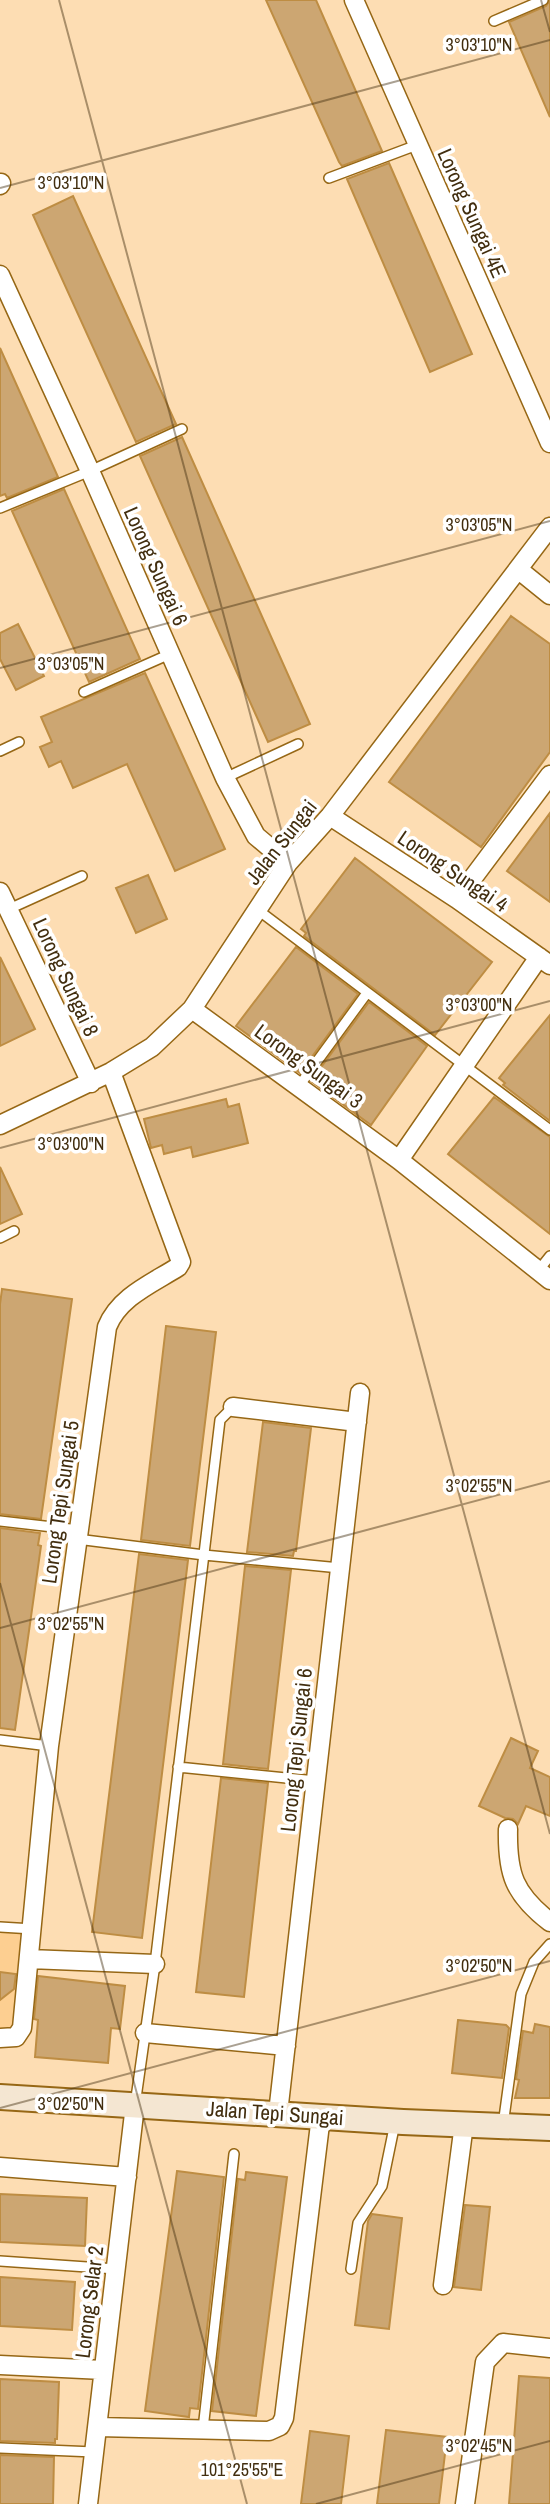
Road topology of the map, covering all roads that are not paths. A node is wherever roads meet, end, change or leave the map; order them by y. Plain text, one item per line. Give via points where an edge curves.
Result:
1 (355, 0) edge
2 (543, 0) edge
3 (494, 21) dead end
4 (417, 145) junction
5 (329, 178) dead end
6 (0, 275) edge
7 (182, 429) dead end
8 (550, 443) edge
9 (90, 471) junction
10 (0, 508) edge
11 (550, 527) edge
12 (519, 570) junction
13 (550, 595) edge
14 (170, 654) junction
15 (84, 692) dead end
16 (19, 743) dead end
17 (299, 744) dead end
18 (0, 751) edge
19 (550, 775) edge
20 (225, 778) junction
21 (330, 816) junction
22 (288, 863) junction
23 (82, 876) dead end
24 (0, 892) edge
25 (457, 899) junction
26 (9, 909) junction
27 (258, 910) junction
28 (545, 961) edge
29 (367, 993) junction
30 (192, 1009) junction
31 (464, 1065) junction
32 (111, 1072) junction
33 (91, 1083) junction
34 (299, 1086) junction
35 (1, 1122) edge
36 (550, 1130) edge
37 (399, 1160) junction
38 (14, 1231) dead end
39 (0, 1238) edge
40 (550, 1256) edge
41 (544, 1275) edge
42 (360, 1393) dead end
43 (233, 1407) joint
44 (357, 1422) junction
45 (0, 1521) edge
46 (78, 1535) junction
47 (204, 1555) junction
48 (340, 1568) junction
49 (0, 1740) edge
50 (49, 1746) junction
51 (178, 1767) junction
52 (316, 1781) junction
53 (508, 1829) dead end
54 (550, 1922) edge
55 (0, 1927) edge
56 (33, 1929) junction
57 (550, 1944) edge
58 (29, 1959) junction
59 (155, 1964) junction
60 (145, 2033) junction
61 (0, 2038) edge
62 (286, 2046) junction
63 (0, 2097) edge
64 (135, 2105) junction
65 (278, 2113) junction
66 (321, 2116) junction
67 (396, 2121) junction
68 (464, 2124) junction
69 (503, 2126) junction
70 (550, 2128) edge
71 (234, 2154) dead end
72 (0, 2167) edge
73 (127, 2177) junction
74 (0, 2261) edge
75 (116, 2269) junction
76 (351, 2269) dead end
77 (443, 2285) dead end
78 (550, 2348) edge
79 (0, 2365) edge
80 (103, 2370) junction
81 (98, 2427) junction
82 (203, 2429) junction
83 (0, 2448) edge
84 (94, 2452) junction
85 (88, 2504) edge
86 (465, 2504) edge

1 - 4 street, Lorong Sungai 4E
2 - 3 lane
4 - 5 lane
4 - 8 street, Lorong Sungai 4E
6 - 9 street, Lorong Sungai 6
7 - 9 lane
9 - 10 lane
9 - 14 street, Lorong Sungai 6
11 - 12 street, Jalan Sungai
12 - 13 street
12 - 21 street, Jalan Sungai
14 - 15 lane
14 - 20 street, Lorong Sungai 6
16 - 18 lane
17 - 20 lane
19 - 25 street
20 - 22 street, Lorong Sungai 6 via 256,836
21 - 22 street, Jalan Sungai
21 - 25 street, Lorong Sungai 4
22 - 27 street, Jalan Sungai
23 - 26 lane
24 - 26 street, Lorong Sungai 8
25 - 28 street, Lorong Sungai 4
26 - 33 street, Lorong Sungai 8
27 - 29 lane
27 - 30 street, Jalan Sungai
28 - 31 street
29 - 31 lane
29 - 34 lane
30 - 32 street, Jalan Sungai via 152,1047
30 - 34 street, Lorong Sungai 3
31 - 36 lane
31 - 37 street
32 - 33 street, Jalan Sungai
32 - 46 street, Lorong Tepi Sungai 5 via 181,1262 122,1303 107,1327
33 - 35 street, Jalan Sungai
34 - 37 street, Lorong Sungai 3
37 - 41 street, Lorong Sungai 3
38 - 39 lane
40 - 41 lane
42 - 44 street, Lorong Tepi Sungai 6
43 - 44 street
43 - 47 lane via 220,1420
44 - 48 street, Lorong Tepi Sungai 6
45 - 46 lane
46 - 47 lane
46 - 50 street, Lorong Tepi Sungai 5
47 - 48 lane
47 - 51 lane
48 - 52 street, Lorong Tepi Sungai 6
49 - 50 lane
50 - 56 street, Lorong Tepi Sungai 5
51 - 52 lane
51 - 59 lane
52 - 62 street, Lorong Tepi Sungai 6
53 - 54 street via 512,1877 521,1896
55 - 56 lane
56 - 58 street, Lorong Tepi Sungai 5
57 - 69 lane via 534,1962 521,1994
58 - 59 street
58 - 61 street, Lorong Tepi Sungai 5 via 22,2028 16,2036
59 - 60 lane
60 - 62 street
60 - 64 lane
62 - 65 street, Lorong Tepi Sungai 6
63 - 64 main road, Jalan Tepi Sungai
64 - 65 main road, Jalan Tepi Sungai
64 - 73 street, Lorong Selar 2
65 - 66 main road, Jalan Tepi Sungai
66 - 67 main road, Jalan Tepi Sungai
66 - 82 street via 284,2418 270,2431
67 - 68 main road, Jalan Tepi Sungai
67 - 76 lane via 382,2186 358,2223
68 - 69 main road, Jalan Tepi Sungai
68 - 77 street
69 - 70 main road, Jalan Tepi Sungai
71 - 82 lane
72 - 73 street
73 - 75 street, Lorong Selar 2
74 - 75 lane
75 - 80 street, Lorong Selar 2
78 - 86 street via 503,2343 485,2361
79 - 80 street
80 - 81 street, Lorong Selar 2
81 - 82 street
81 - 84 street, Lorong Selar 2
83 - 84 lane
84 - 85 street, Lorong Selar 2

